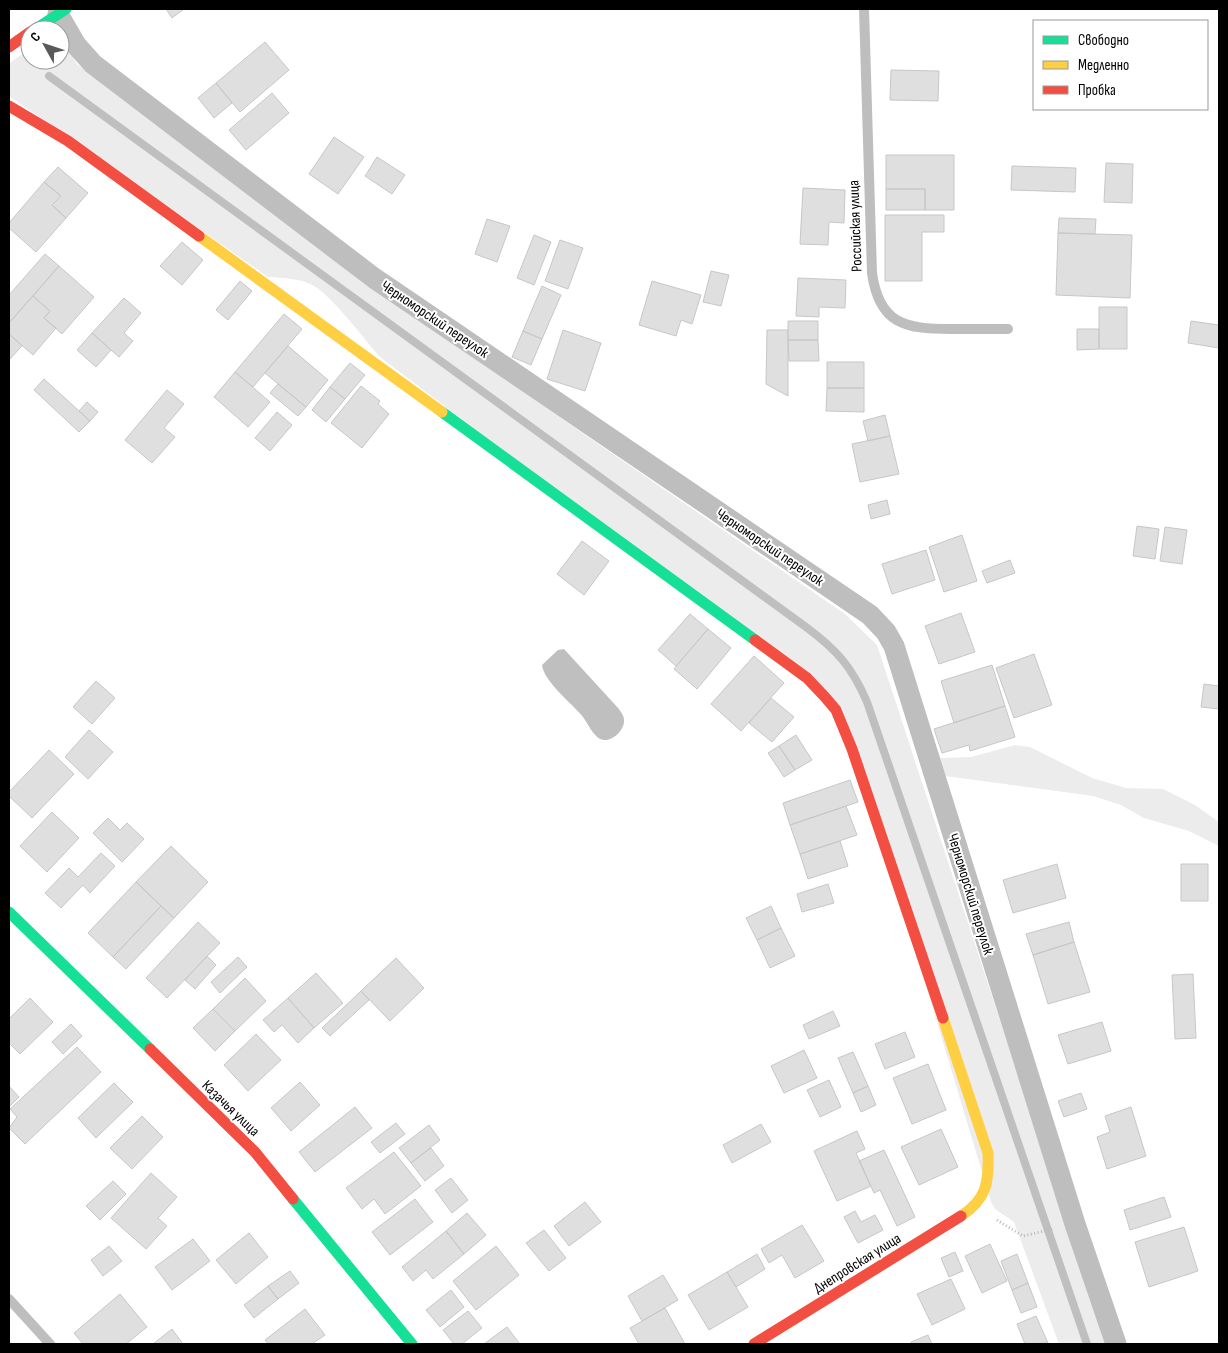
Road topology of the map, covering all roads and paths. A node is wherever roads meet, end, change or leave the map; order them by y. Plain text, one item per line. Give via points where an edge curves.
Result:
1 (864, 9) edge
2 (62, 11) edge
3 (49, 20) edge
4 (20, 39) edge
5 (9, 47) edge
6 (9, 106) edge
7 (1008, 329) dead end
8 (9, 912) edge
9 (974, 1207) junction
10 (1060, 1228) dead end
11 (9, 1300) edge
12 (50, 1344) edge
13 (412, 1344) edge
14 (754, 1344) edge
15 (1116, 1344) edge

1 - 7 lane, Российская улица via 872,273 878,299 902,324 919,329
2 - 3 street
2 - 15 street, Черноморский переулок via 76,45 93,64 374,278 870,615 886,632 894,646 1075,1224
4 - 5 street
6 - 9 street via 68,141 779,657 825,696 836,710 852,750 988,1153 988,1178 981,1200
8 - 13 street, Казачья улица via 255,1152
9 - 10 path via 1024,1236
9 - 14 street, Днепровская улица
11 - 12 lane

